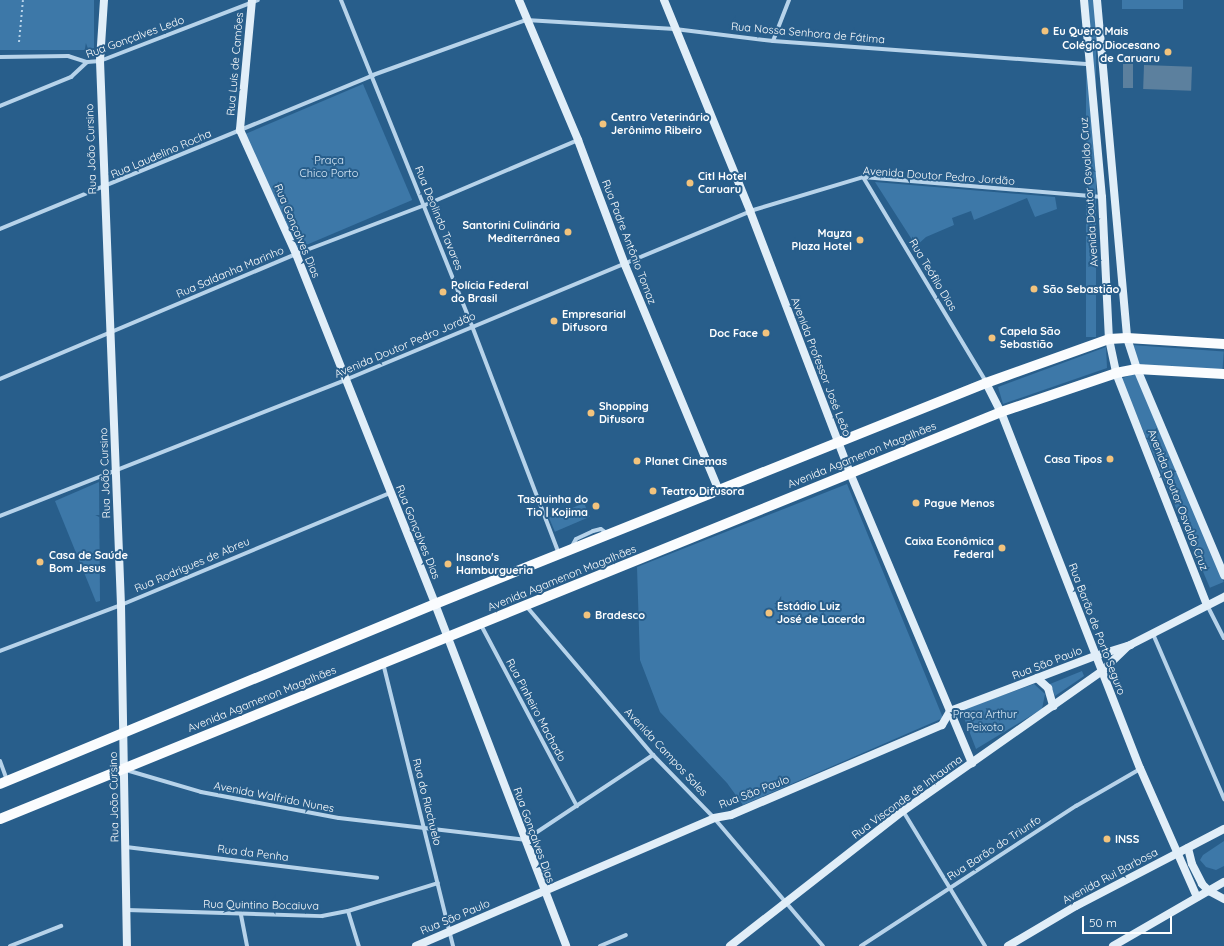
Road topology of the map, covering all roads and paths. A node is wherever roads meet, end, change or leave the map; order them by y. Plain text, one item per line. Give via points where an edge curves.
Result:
1 (23, 0) edge
2 (104, 0) edge
3 (341, 0) edge
4 (519, 0) edge
5 (664, 0) edge
6 (789, 0) edge
7 (1084, 0) edge
8 (1097, 0) edge
9 (254, 1) edge
10 (526, 20) junction
11 (675, 28) junction
12 (773, 41) junction
13 (19, 42) dead end
14 (0, 57) edge
15 (100, 61) junction
16 (87, 62) junction
17 (1089, 64) junction
18 (373, 75) junction
19 (0, 106) edge
20 (240, 130) junction
21 (578, 140) junction
22 (864, 177) junction
23 (103, 188) junction
24 (1102, 198) junction
25 (425, 205) junction
26 (750, 211) junction
27 (0, 230) edge
28 (296, 254) junction
29 (625, 265) junction
30 (472, 326) junction
31 (110, 332) junction
32 (1127, 338) junction
33 (1109, 339) junction
34 (1224, 344) edge
35 (1137, 369) junction
36 (1116, 373) junction
37 (1224, 374) edge
38 (0, 379) edge
39 (345, 380) junction
40 (986, 383) junction
41 (1001, 412) junction
42 (838, 442) junction
43 (116, 469) junction
44 (850, 473) junction
45 (719, 492) junction
46 (390, 493) junction
47 (0, 516) edge
48 (560, 556) junction
49 (1224, 574) edge
50 (1224, 597) edge
51 (435, 604) junction
52 (121, 605) junction
53 (1207, 605) junction
54 (526, 607) junction
55 (480, 623) junction
56 (1153, 634) junction
57 (446, 637) junction
58 (1224, 638) edge
59 (1130, 645) junction
60 (0, 652) edge
61 (1095, 656) junction
62 (383, 662) junction
63 (1101, 672) junction
64 (1037, 678) junction
65 (1053, 706) junction
66 (950, 711) junction
67 (124, 733) junction
68 (653, 755) junction
69 (0, 761) edge
70 (972, 763) junction
71 (1140, 768) junction
72 (124, 769) junction
73 (4, 782) edge
74 (1224, 799) edge
75 (577, 806) junction
76 (903, 811) junction
77 (0, 818) edge
78 (714, 818) junction
79 (424, 827) junction
80 (1224, 829) edge
81 (525, 840) junction
82 (126, 847) junction
83 (1188, 848) junction
84 (1176, 853) junction
85 (377, 878) dead end
86 (1224, 882) edge
87 (438, 883) junction
88 (951, 887) junction
89 (543, 891) junction
90 (1209, 891) junction
91 (1197, 898) junction
92 (1224, 899) edge
93 (787, 902) junction
94 (127, 910) junction
95 (348, 911) junction
96 (240, 915) junction
97 (61, 926) dead end
98 (449, 932) junction
99 (626, 935) dead end
100 (10, 946) edge
101 (127, 946) edge
102 (246, 946) edge
103 (359, 946) edge
104 (416, 946) edge
105 (453, 946) edge
106 (566, 946) edge
107 (600, 946) edge
108 (730, 946) edge
109 (823, 946) edge
110 (861, 946) edge
111 (985, 946) edge
112 (1008, 946) edge
113 (1113, 946) edge

1 - 13 path
2 - 15 street, Rua João Cursino
3 - 18 street, Rua Deolindo Tavares
4 - 10 street, Rua Padre Antônio Tomaz
5 - 11 street, Avenida Professor José Leão
6 - 12 street
7 - 17 street, Avenida Doutor Osvaldo Cruz
8 - 32 street, Avenida Doutor Osvaldo Cruz
9 - 15 street, Rua Gonçalves Ledo
9 - 20 street, Rua Luís de Camões
10 - 11 street, Rua Nossa Senhora de Fátima
10 - 18 street, Rua Laudelino Rocha
10 - 21 street, Rua Padre Antônio Tomaz
11 - 12 street, Rua Nossa Senhora de Fátima
11 - 26 street, Avenida Professor José Leão
12 - 17 street, Rua Nossa Senhora de Fátima
14 - 16 street via 68,56
15 - 16 street, Rua Gonçalves Ledo
15 - 23 street, Rua João Cursino
16 - 19 street, Rua Gonçalves Ledo via 71,77
17 - 24 street, Avenida Doutor Osvaldo Cruz
18 - 20 street, Rua Laudelino Rocha
18 - 25 street, Rua Deolindo Tavares
20 - 23 street, Rua Laudelino Rocha
20 - 28 street, Rua Gonçalves Dias
21 - 25 street, Rua Saldanha Marinho
21 - 29 street, Rua Padre Antônio Tomaz
22 - 24 street, Avenida Doutor Pedro Jordão
22 - 26 street, Avenida Doutor Pedro Jordão
22 - 40 street, Rua Teófilo Dias
23 - 27 street, Rua Laudelino Rocha
23 - 31 street, Rua João Cursino
24 - 33 street, Avenida Doutor Osvaldo Cruz
25 - 28 street, Rua Saldanha Marinho
25 - 30 street, Rua Deolindo Tavares
26 - 29 street, Avenida Doutor Pedro Jordão
26 - 42 street, Avenida Professor José Leão
28 - 31 street, Rua Saldanha Marinho
28 - 39 street, Rua Gonçalves Dias
29 - 30 street, Avenida Doutor Pedro Jordão
29 - 45 street, Rua Padre Antônio Tomaz
30 - 39 street, Avenida Doutor Pedro Jordão
30 - 48 street, Rua Deolindo Tavares
31 - 38 street, Rua Saldanha Marinho
31 - 43 street, Rua João Cursino
32 - 33 main road, Avenida Agamenon Magalhães
32 - 34 main road, Avenida Agamenon Magalhães
32 - 35 street, Avenida Doutor Osvaldo Cruz
33 - 36 street, Avenida Doutor Osvaldo Cruz
33 - 40 main road, Avenida Agamenon Magalhães
35 - 36 main road, Avenida Agamenon Magalhães
35 - 37 main road, Avenida Agamenon Magalhães
35 - 49 street, Avenida Doutor Osvaldo Cruz
36 - 41 main road, Avenida Agamenon Magalhães
36 - 53 street, Avenida Doutor Osvaldo Cruz
39 - 43 street, Avenida Doutor Pedro Jordão
39 - 46 street, Rua Gonçalves Dias
40 - 41 street, Rua Barão de Porto Seguro
40 - 42 main road, Avenida Agamenon Magalhães
41 - 44 main road, Avenida Agamenon Magalhães
41 - 61 street, Rua Barão de Porto Seguro
42 - 44 street, Avenida Professor José Leão
42 - 45 main road, Avenida Agamenon Magalhães
43 - 47 street, Avenida Doutor Pedro Jordão
43 - 52 street, Rua João Cursino
44 - 54 main road, Avenida Agamenon Magalhães
44 - 66 street, Avenida Professor José Leão
45 - 48 main road, Avenida Agamenon Magalhães
46 - 51 street, Rua Gonçalves Dias
46 - 52 street, Rua Rodrigues de Abreu
48 - 51 main road, Avenida Agamenon Magalhães
50 - 53 street
51 - 57 street, Rua Gonçalves Dias
51 - 67 main road, Avenida Agamenon Magalhães
52 - 60 street, Rua Rodrigues de Abreu
52 - 67 street, Rua João Cursino
53 - 56 street
53 - 58 street
54 - 55 main road, Avenida Agamenon Magalhães
54 - 68 street, Avenida Campos Sales
55 - 57 main road, Avenida Agamenon Magalhães
55 - 75 street, Rua Pinheiro Machado
56 - 59 street
56 - 74 street
57 - 62 main road, Avenida Agamenon Magalhães
57 - 81 street, Rua Gonçalves Dias
59 - 61 street, Rua São Paulo
59 - 63 street, Rua Visconde de Inhauma
61 - 63 street, Rua Barão de Porto Seguro
61 - 64 street, Rua São Paulo
62 - 72 main road, Avenida Agamenon Magalhães
62 - 79 street, Rua do Riachuelo
63 - 65 street, Rua Visconde de Inhauma
63 - 71 street, Rua Barão de Porto Seguro
64 - 65 street via 1048,688
64 - 66 street, Rua São Paulo
65 - 70 street, Rua Visconde de Inhauma
66 - 70 street, Avenida Professor José Leão
66 - 78 street, Rua São Paulo via 942,725 731,815
67 - 72 street, Rua João Cursino
67 - 73 main road, Avenida Agamenon Magalhães
68 - 75 street
68 - 78 street, Avenida Campos Sales
69 - 73 street
70 - 76 street, Rua Visconde de Inhauma
71 - 84 street, Rua Barão de Porto Seguro
71 - 88 street, Rua Barão do Triunfo
72 - 77 main road, Avenida Agamenon Magalhães
72 - 79 street, Avenida Walfrido Nunes via 201,792 373,823
72 - 82 street, Rua João Cursino
75 - 81 street
76 - 88 street
76 - 93 street, Rua Visconde de Inhauma
78 - 89 street, Rua São Paulo
78 - 93 street, Avenida Campos Sales
79 - 81 street, Avenida Walfrido Nunes
79 - 87 street, Rua do Riachuelo
80 - 83 street, Avenida Rui Barbosa
81 - 89 street, Rua Gonçalves Dias
82 - 85 street, Rua da Penha
82 - 94 street, Rua João Cursino
83 - 84 street, Avenida Rui Barbosa
83 - 90 street via 1198,876
84 - 91 street, Rua Barão de Porto Seguro
84 - 112 street, Avenida Rui Barbosa
86 - 90 street
87 - 95 street, Rua Quintino Bocaiuva
87 - 98 street, Rua do Riachuelo
88 - 110 street, Rua Barão do Triunfo
88 - 111 street
89 - 98 street, Rua São Paulo
89 - 106 street, Rua Gonçalves Dias
90 - 91 street
90 - 92 street
91 - 113 street
93 - 108 street, Rua Visconde de Inhauma
93 - 109 street, Avenida Campos Sales
94 - 96 street, Rua Quintino Bocaiuva
94 - 101 street, Rua João Cursino
95 - 96 street, Rua Quintino Bocaiuva via 299,917
95 - 103 street
96 - 102 street
97 - 100 street
98 - 104 street, Rua São Paulo
98 - 105 street, Rua do Riachuelo
99 - 107 street

